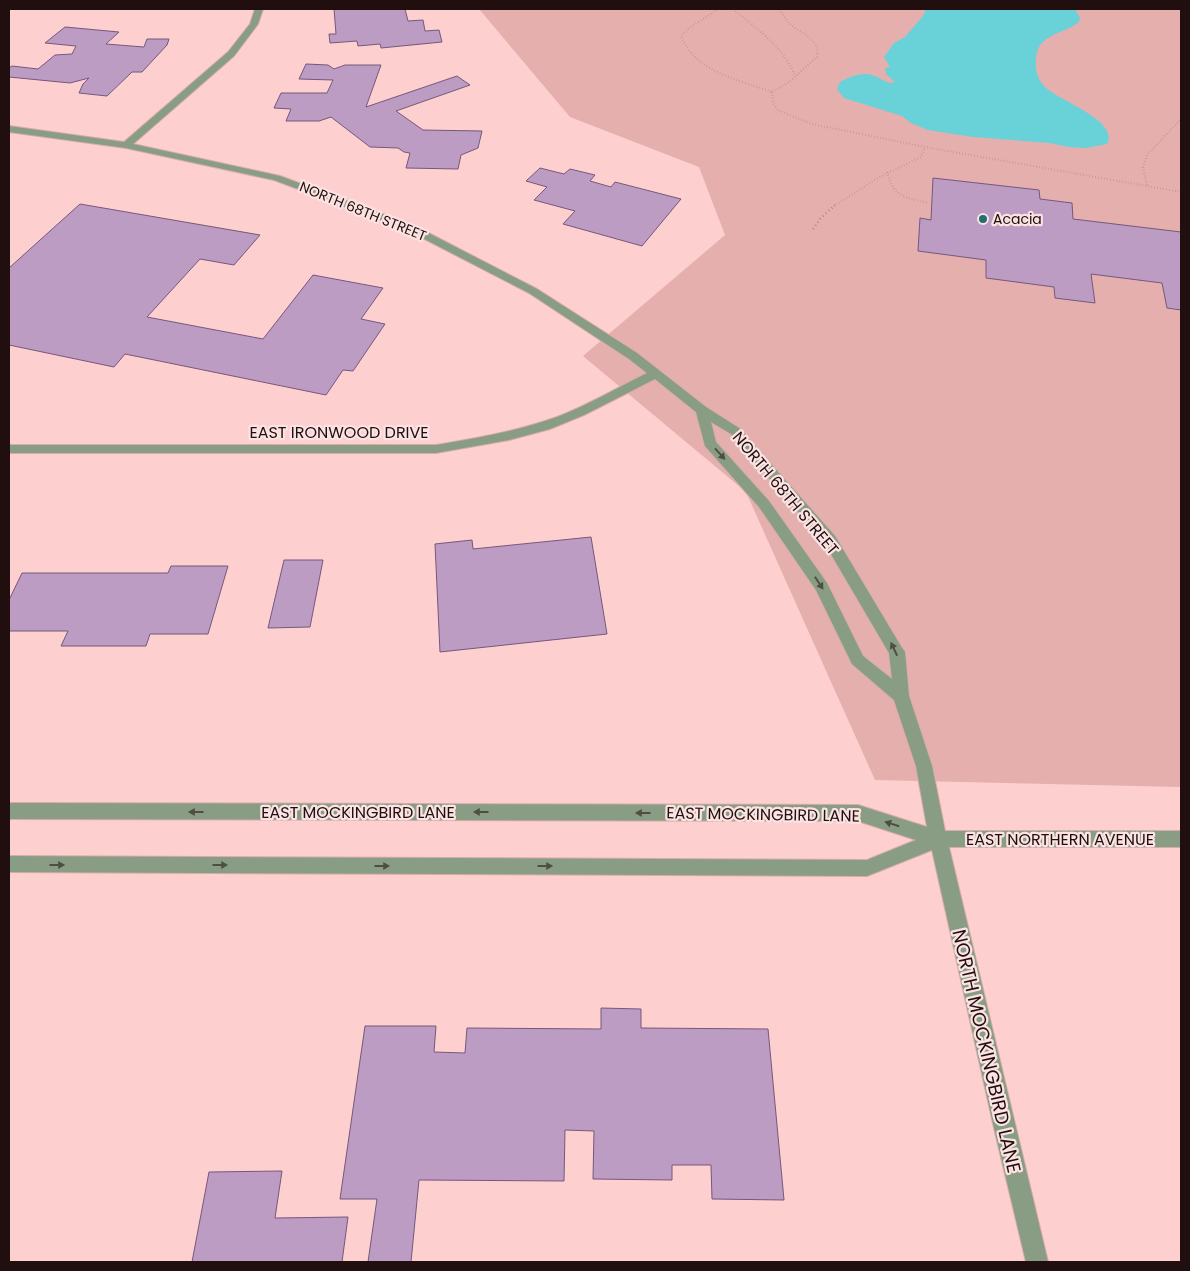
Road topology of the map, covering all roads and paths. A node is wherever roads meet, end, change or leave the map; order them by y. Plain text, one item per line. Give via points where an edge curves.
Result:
1 (259, 9) edge
2 (719, 9) edge
3 (733, 9) edge
4 (779, 9) edge
5 (795, 76) junction
6 (772, 92) junction
7 (1181, 119) edge
8 (9, 129) edge
9 (126, 145) junction
10 (924, 147) junction
11 (887, 172) junction
12 (1147, 185) junction
13 (1181, 192) edge
14 (929, 203) dead end
15 (813, 229) dead end
16 (656, 374) junction
17 (702, 410) junction
18 (9, 449) edge
19 (902, 696) junction
20 (9, 812) edge
21 (938, 839) junction
22 (1181, 839) edge
23 (9, 864) edge
24 (1037, 1262) edge

1 - 9 street via 254,24 231,54
2 - 6 path via 685,29 681,36 682,44 688,53 716,72
3 - 5 path via 780,49
4 - 5 path via 789,23 815,42 818,50 817,57
5 - 6 path
6 - 10 path via 777,110 812,124
7 - 12 path via 1144,160
8 - 9 street, NORTH 68TH STREET
9 - 16 street, NORTH 68TH STREET via 277,178 411,228 533,291
10 - 11 path via 921,157
10 - 12 path
11 - 14 path via 891,187 905,196
11 - 15 path via 817,220
12 - 13 path
16 - 17 street, NORTH 68TH STREET
16 - 18 street, EAST IRONWOOD DRIVE via 579,413 545,425 491,440 436,449
17 -> 19 street, NORTH 68TH STREET via 710,443 764,504 822,587 857,660
19 -> 17 street, NORTH 68TH STREET via 897,652 830,540 735,431
19 - 21 street, NORTH 68TH STREET via 924,766
21 -> 20 street, EAST MOCKINGBIRD LANE via 858,813
21 - 22 street, EAST NORTHERN AVENUE
23 -> 21 street via 867,868
21 - 24 street, NORTH MOCKINGBIRD LANE

